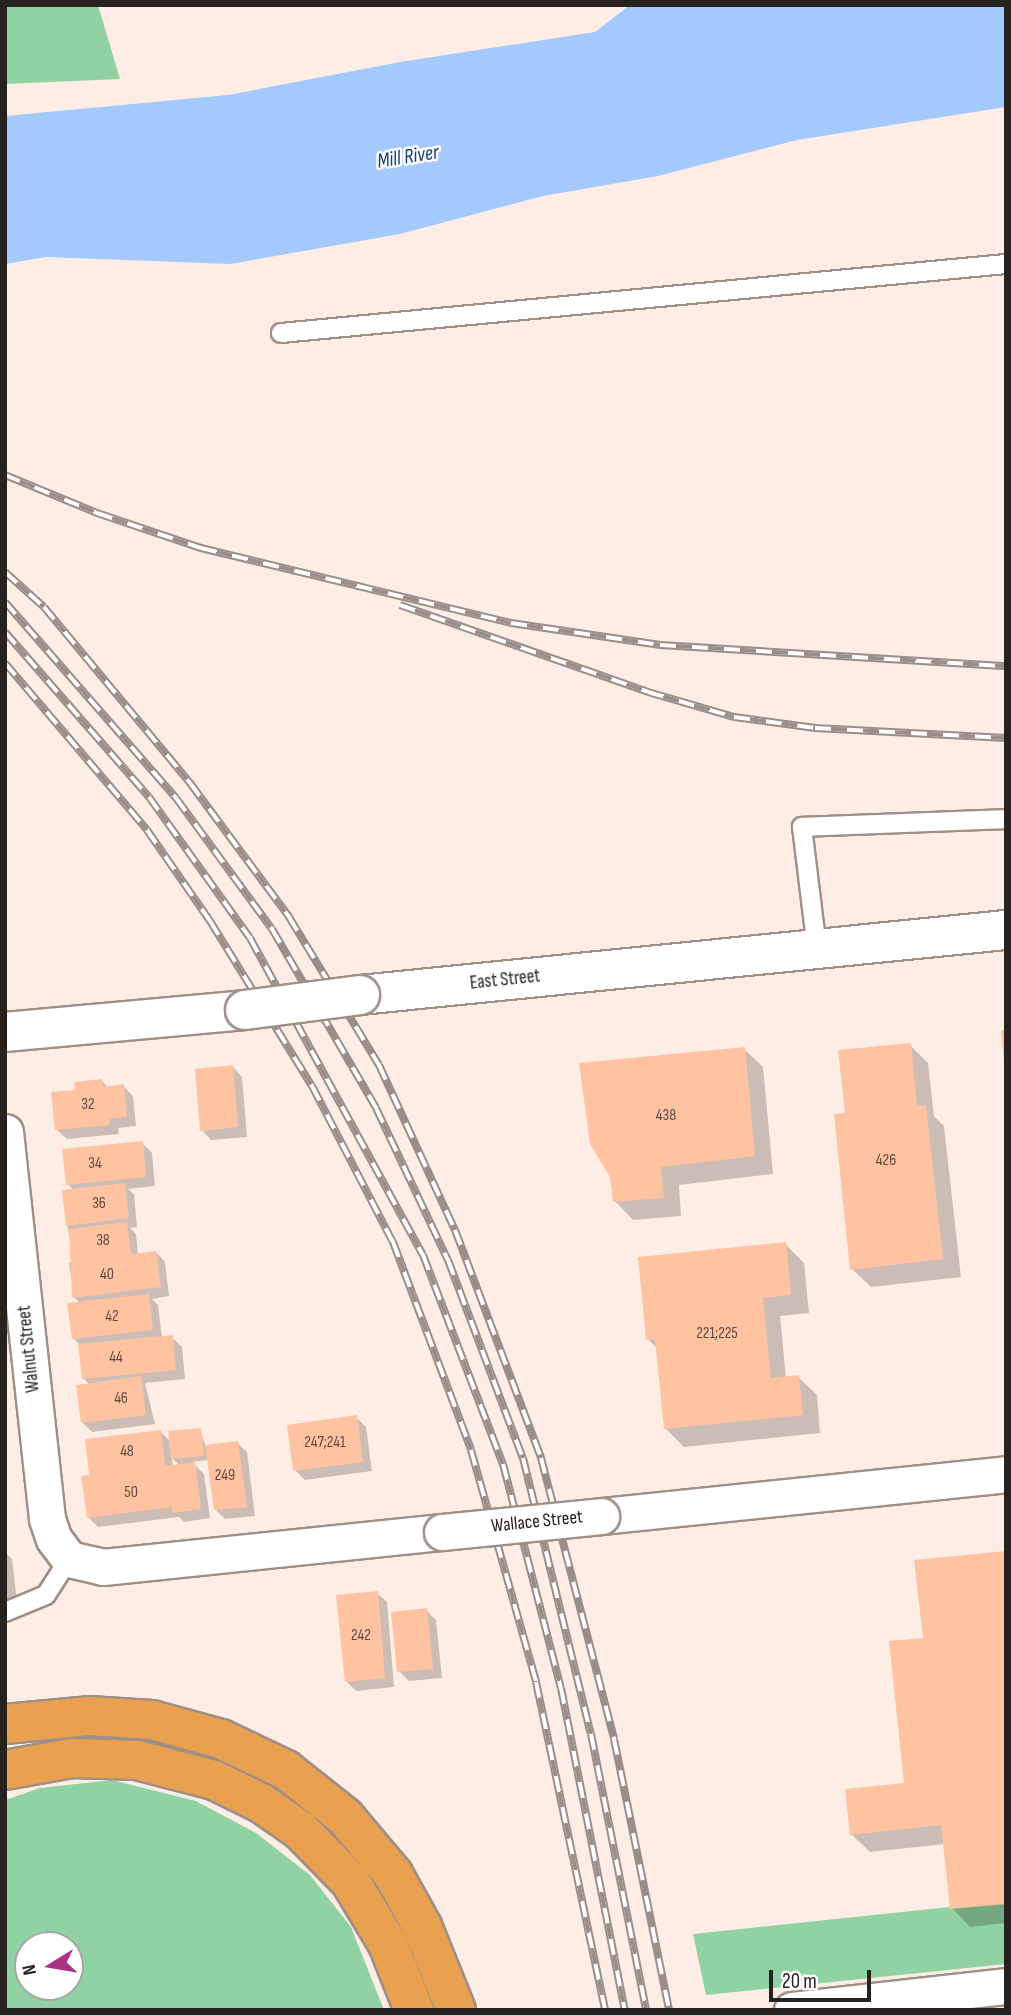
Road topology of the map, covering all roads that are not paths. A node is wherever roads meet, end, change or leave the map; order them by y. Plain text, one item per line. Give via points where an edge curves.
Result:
1 (1006, 264) edge
2 (281, 333) dead end
3 (1006, 818) edge
4 (1006, 930) edge
5 (817, 948) junction
6 (5, 1032) edge
7 (5, 1132) edge
8 (1006, 1474) edge
9 (69, 1559) junction
10 (5, 1612) edge
11 (5, 1724) edge
12 (5, 1770) edge
13 (1006, 1986) edge
14 (414, 2010) edge
15 (456, 2010) edge
16 (792, 2010) edge

1 - 2 lane
3 - 5 lane via 802,827
4 - 5 main road, East Street
5 - 6 main road, East Street, bridge
7 - 9 street, Walnut Street via 47,1519 54,1539
8 - 9 street, Wallace Street, bridge via 103,1567
9 - 10 lane via 46,1595
11 - 15 highway via 89,1716 152,1720 221,1739 286,1770 345,1817 393,1874 422,1926
12 - 14 highway via 72,1758 137,1760 214,1780 261,1802 300,1830 350,1881 388,1944
13 - 16 street

